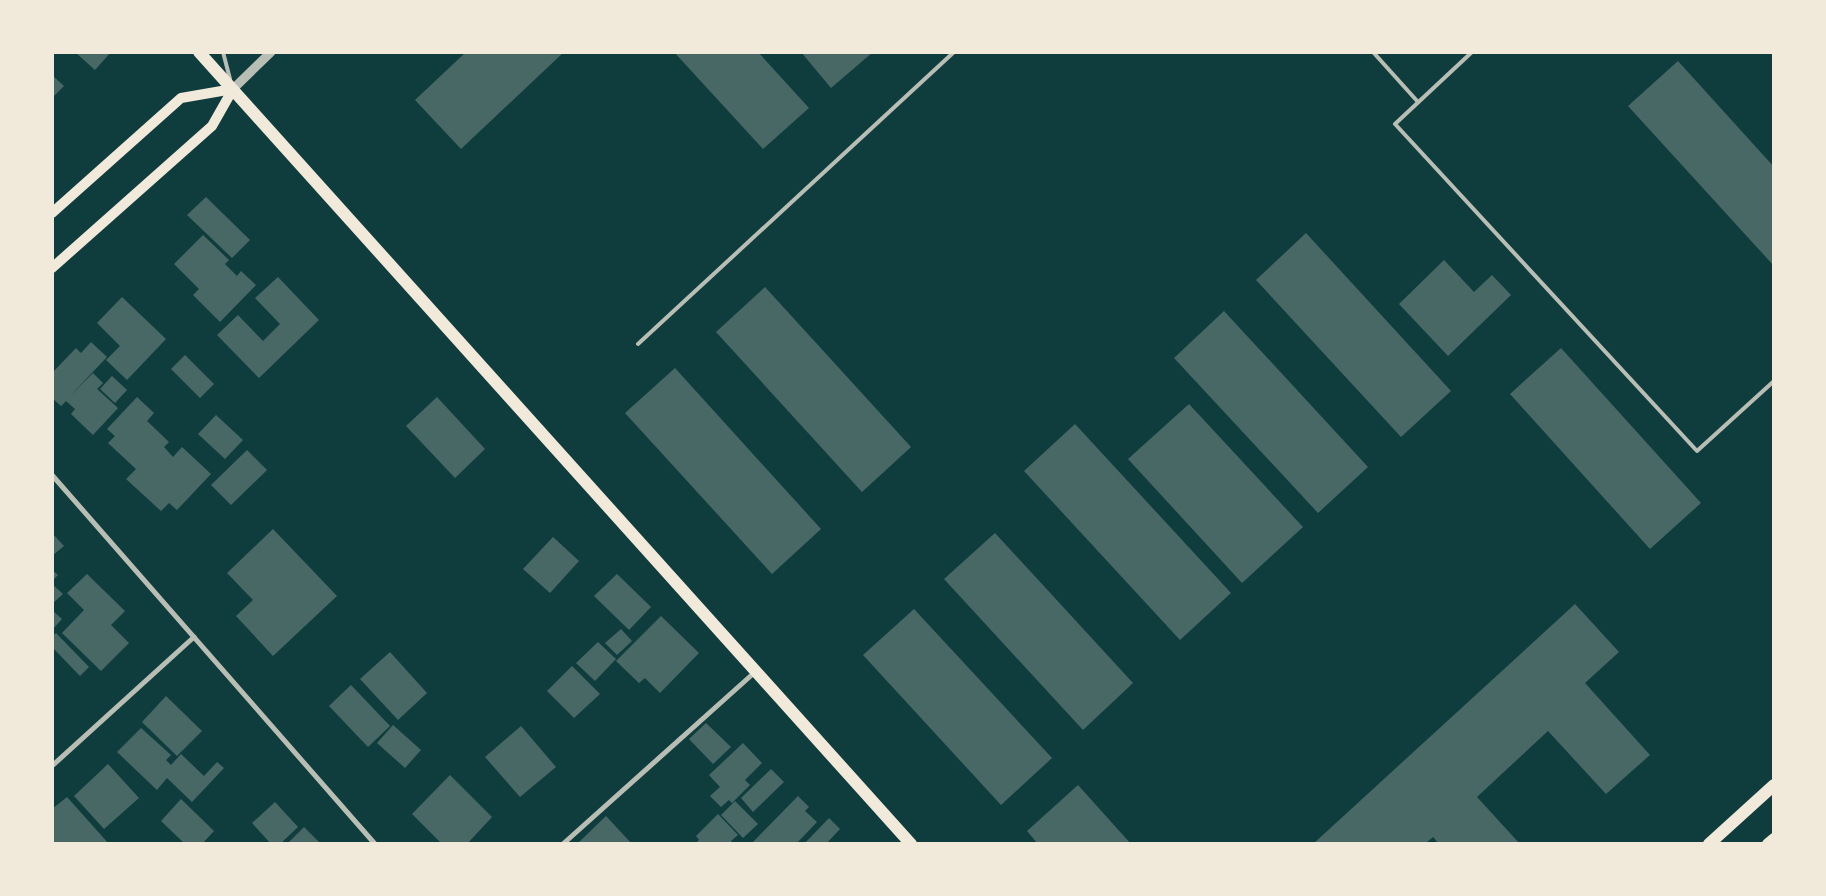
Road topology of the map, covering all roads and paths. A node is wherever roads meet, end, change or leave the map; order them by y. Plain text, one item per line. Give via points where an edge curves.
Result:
1 (200, 52) edge
2 (223, 52) edge
3 (271, 52) edge
4 (954, 52) edge
5 (1373, 52) edge
6 (1472, 52) edge
7 (232, 89) junction
8 (1418, 102) junction
9 (52, 213) edge
10 (52, 268) edge
11 (638, 344) dead end
12 (1774, 381) edge
13 (52, 475) edge
14 (194, 637) junction
15 (755, 671) junction
16 (52, 766) edge
17 (1774, 786) edge
18 (1774, 839) edge
19 (375, 844) edge
20 (563, 844) edge
21 (911, 844) edge
22 (1709, 844) edge
23 (1768, 844) edge

1 - 7 main road
2 - 7 lane
3 - 7 street
4 - 11 lane
5 - 8 lane
6 - 8 lane
7 - 9 main road via 181,98
7 - 10 main road via 212,126
7 - 15 main road
8 - 12 lane via 1395,124 1697,451
13 - 14 street
14 - 16 street
14 - 19 street
15 - 20 street
15 - 21 main road
17 - 22 main road
18 - 23 main road

